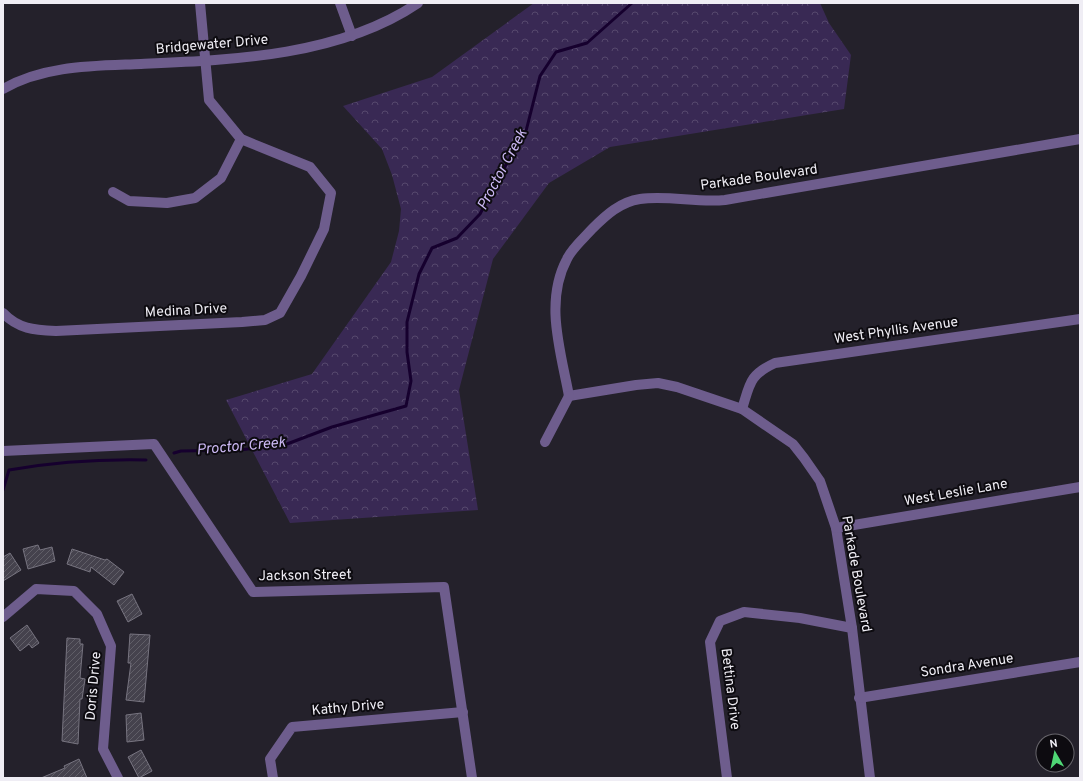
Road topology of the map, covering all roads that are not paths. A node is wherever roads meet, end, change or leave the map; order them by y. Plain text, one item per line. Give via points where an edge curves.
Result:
1 (200, 3) edge
2 (340, 3) edge
3 (418, 3) edge
4 (352, 36) junction
5 (205, 62) junction
6 (3, 88) edge
7 (241, 139) junction
8 (1080, 139) edge
9 (113, 192) dead end
10 (3, 313) edge
11 (1080, 319) edge
12 (569, 396) junction
13 (742, 409) junction
14 (545, 442) dead end
15 (3, 452) edge
16 (1080, 487) edge
17 (836, 528) junction
18 (3, 617) edge
19 (852, 628) junction
20 (1080, 662) edge
21 (859, 698) junction
22 (463, 712) junction
23 (118, 778) edge
24 (273, 778) edge
25 (472, 778) edge
26 (727, 778) edge
27 (870, 778) edge

1 - 5 street
2 - 4 street
3 - 4 street, Bridgewater Drive via 407,11
4 - 5 street, Bridgewater Drive via 283,53
5 - 6 street, Bridgewater Drive via 50,70
5 - 7 street via 209,100
7 - 9 street via 221,178 194,198 167,203 129,201
7 - 10 street, Medina Drive via 310,167 330,193 324,229 280,313 265,320 56,331 19,326
8 - 12 street, Parkade Boulevard via 725,200 706,202 656,198 624,203 608,213 585,236 567,258 559,276 555,296 555,322
11 - 13 street, West Phyllis Avenue via 775,363 759,370 750,384
12 - 13 street, Parkade Boulevard via 658,383
12 - 14 street
13 - 17 street, Parkade Boulevard via 797,449 820,481
15 - 22 street, Jackson Street via 154,444 253,592 444,586
16 - 17 street, West Leslie Lane
17 - 19 street, Parkade Boulevard
18 - 23 street, Doris Drive via 36,589 74,591 97,614 111,646 102,749
19 - 21 street, Parkade Boulevard
19 - 26 street, Bettina Drive via 800,618 744,612 720,621 710,642
20 - 21 street, Sondra Avenue
21 - 27 street, Parkade Boulevard
22 - 24 street, Kathy Drive via 292,727 270,759
22 - 25 street, Jackson Street

